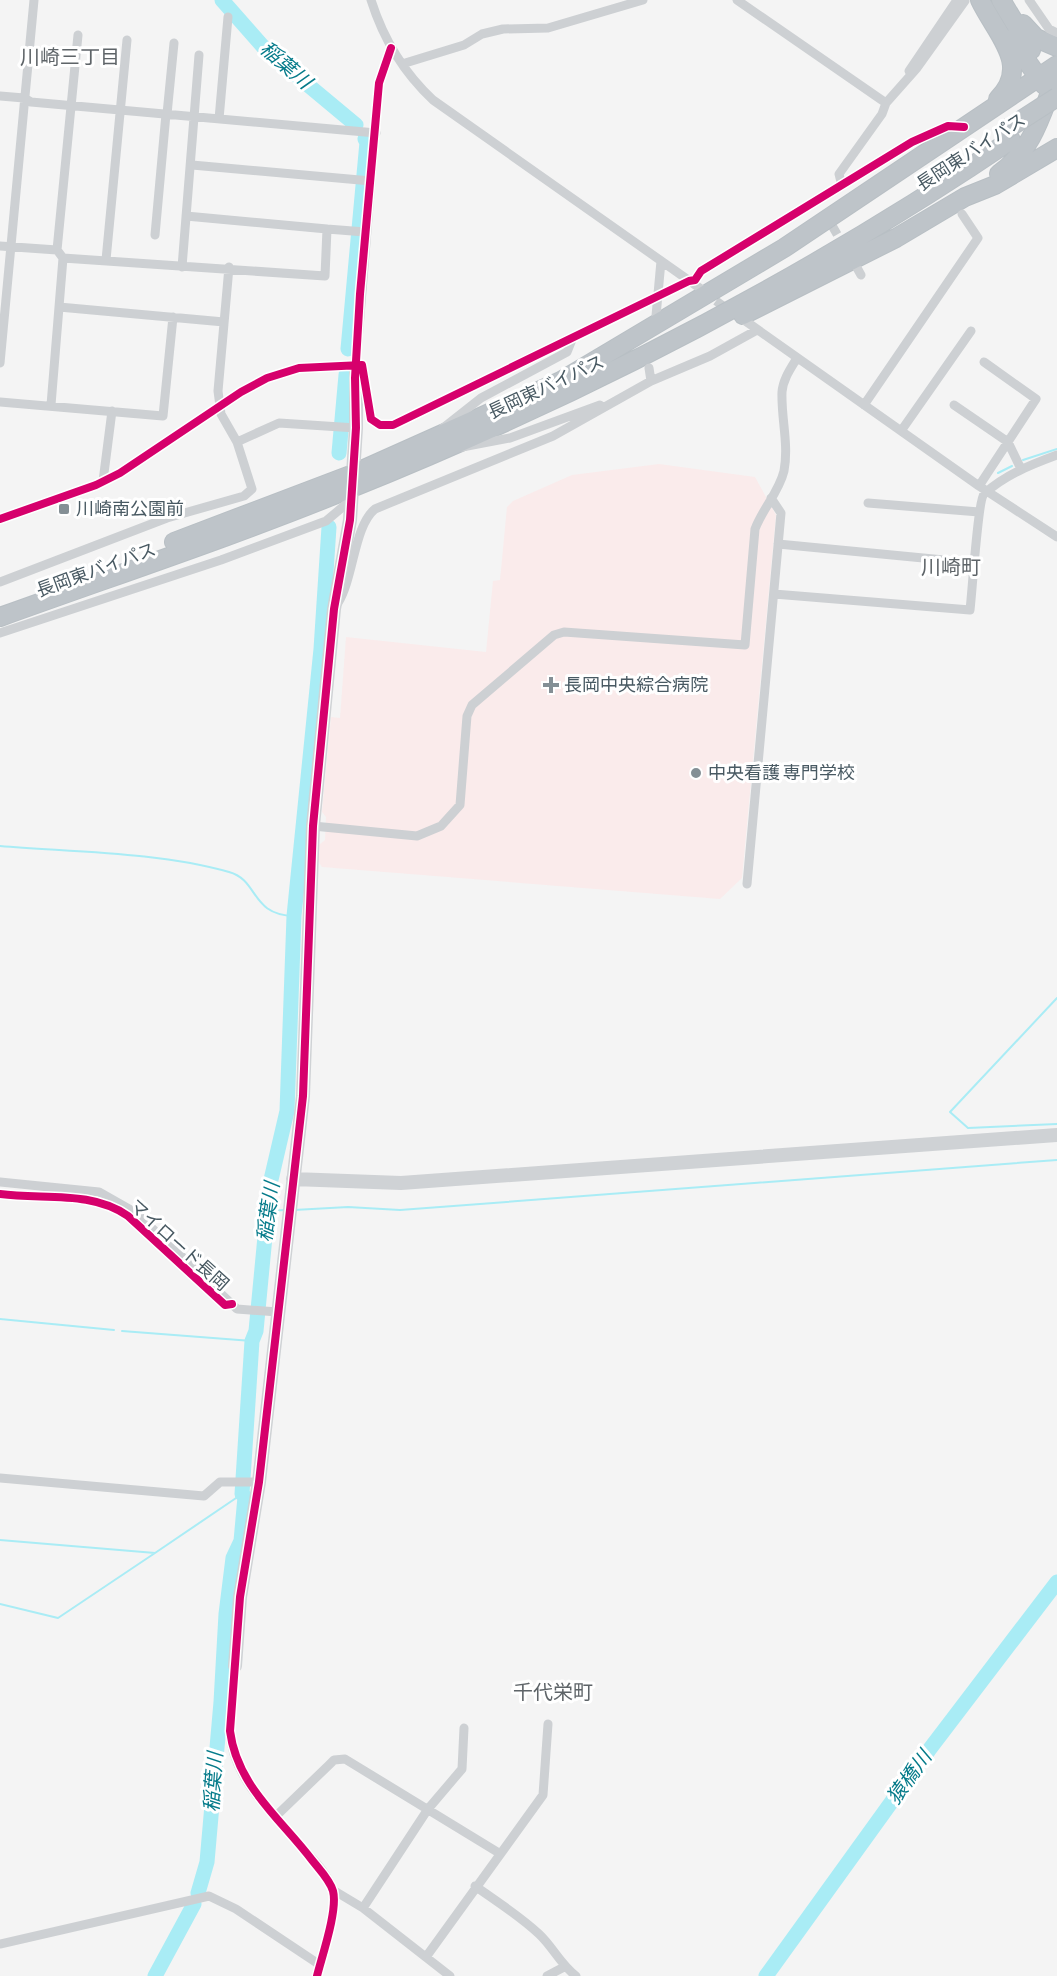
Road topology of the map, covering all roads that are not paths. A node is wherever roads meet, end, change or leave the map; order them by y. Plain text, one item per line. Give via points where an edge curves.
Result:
1 (34, 0) edge
2 (371, 0) edge
3 (643, 0) edge
4 (736, 0) edge
5 (957, 0) edge
6 (980, 0) edge
7 (986, 0) edge
8 (1001, 0) edge
9 (1007, 0) edge
10 (1029, 0) edge
11 (965, 1) edge
12 (228, 17) dead end
13 (1057, 33) edge
14 (78, 35) dead end
15 (127, 40) dead end
16 (174, 43) dead end
17 (1057, 47) edge
18 (391, 48) junction
19 (199, 55) dead end
20 (402, 64) junction
21 (1053, 85) edge
22 (902, 87) junction
23 (0, 96) edge
24 (24, 98) junction
25 (886, 103) junction
26 (72, 105) junction
27 (120, 109) junction
28 (1057, 111) edge
29 (166, 114) junction
30 (195, 116) junction
31 (219, 118) junction
32 (964, 127) junction
33 (376, 133) junction
34 (1007, 135) junction
35 (1057, 148) edge
36 (192, 165) junction
37 (371, 181) junction
38 (842, 186) junction
39 (816, 200) junction
40 (963, 205) junction
41 (824, 211) tunnel mouth
42 (186, 216) junction
43 (327, 229) junction
44 (365, 232) junction
45 (155, 235) dead end
46 (0, 246) edge
47 (11, 247) junction
48 (60, 254) junction
49 (106, 260) junction
50 (661, 261) junction
51 (182, 267) junction
52 (229, 267) junction
53 (689, 281) junction
54 (700, 289) tunnel mouth
55 (655, 300) junction
56 (2, 302) edge
57 (60, 306) junction
58 (656, 315) dead end
59 (172, 317) junction
60 (224, 321) junction
61 (744, 321) dead end
62 (757, 330) junction
63 (970, 331) dead end
64 (573, 337) junction
65 (797, 358) junction
66 (984, 362) dead end
67 (0, 363) edge
68 (356, 365) junction
69 (649, 368) dead end
70 (651, 381) junction
71 (559, 382) junction
72 (625, 396) junction
73 (0, 402) edge
74 (51, 405) junction
75 (864, 405) junction
76 (954, 405) dead end
77 (219, 408) junction
78 (112, 411) junction
79 (517, 417) junction
80 (352, 428) junction
81 (901, 431) junction
82 (237, 442) junction
83 (1008, 442) junction
84 (435, 445) junction
85 (1057, 454) edge
86 (1021, 469) junction
87 (103, 481) junction
88 (979, 486) junction
89 (352, 487) junction
90 (989, 492) junction
91 (771, 498) junction
92 (868, 503) dead end
93 (979, 512) junction
94 (0, 519) edge
95 (1057, 537) edge
96 (778, 544) junction
97 (975, 563) junction
98 (0, 582) edge
99 (774, 594) junction
100 (0, 604) edge
101 (334, 609) junction
102 (0, 617) edge
103 (0, 633) edge
104 (313, 826) junction
105 (747, 884) dead end
106 (1057, 1135) edge
107 (293, 1179) junction
108 (0, 1182) edge
109 (275, 1312) junction
110 (0, 1478) edge
111 (257, 1482) junction
112 (235, 1666) joint
113 (548, 1724) dead end
114 (464, 1728) dead end
115 (428, 1809) junction
116 (275, 1817) junction
117 (499, 1853) junction
118 (475, 1886) junction
119 (333, 1890) junction
120 (363, 1908) junction
121 (0, 1944) edge
122 (426, 1958) junction
123 (320, 1965) junction
124 (564, 1967) junction
125 (317, 1976) edge
126 (450, 1976) edge
127 (547, 1976) edge
128 (576, 1976) edge

1 - 24 street
2 - 18 street
3 - 20 street via 548,28 503,29 482,34 464,45
4 - 25 street
5 - 22 street via 914,61
6 - 32 highway via 1011,55 1014,73 1000,97
7 - 21 highway
8 - 21 highway
9 - 17 highway via 1028,31
10 - 13 street via 1049,29
11 - 22 street
12 - 31 street
14 - 26 street
15 - 27 street
16 - 29 street
18 - 20 street
18 - 33 street via 379,83
19 - 30 street
20 - 50 street via 433,100
21 - 32 highway via 1007,100
21 - 34 highway, 長岡東バイパス, bridge
21 - 40 highway via 1032,137 1010,167
22 - 25 street
23 - 24 street
24 - 26 street
24 - 47 street
25 - 38 street via 839,174
26 - 27 street
26 - 48 street
27 - 29 street
27 - 49 street
28 - 34 highway, 長岡東バイパス
29 - 30 street
29 - 45 street
30 - 31 street
30 - 36 street
31 - 33 street
32 - 38 street via 954,124 927,135
32 - 71 highway via 767,259
33 - 37 street
34 - 71 highway, 長岡東バイパス via 797,259
34 - 79 highway, 長岡東バイパス via 809,266
35 - 40 highway
36 - 37 street
36 - 42 street
37 - 44 street
38 - 39 street
39 - 41 street
39 - 53 street
40 - 75 street via 978,238
40 - 79 highway via 806,285 555,403
42 - 43 street
42 - 51 street
43 - 44 street
43 - 52 street via 325,276
44 - 68 street
46 - 47 street
47 - 48 street
47 - 56 street
48 - 49 street
48 - 57 street
49 - 51 street
50 - 53 street
50 - 55 street
51 - 52 street
52 - 60 street
53 - 54 street
53 - 55 street
55 - 58 street
55 - 64 street
56 - 67 street
57 - 59 street
57 - 74 street
59 - 60 street
59 - 78 street via 163,416
60 - 77 street
61 - 62 street
62 - 65 street
62 - 70 street via 710,356
63 - 81 street
64 - 68 street via 393,425 380,425 370,419 365,376 362,365
64 - 84 street via 567,352 464,408
65 - 75 street
65 - 91 street via 782,392 784,470 779,488
66 - 83 street via 1036,399
68 - 77 street via 284,372 255,384
68 - 80 street
69 - 70 street
70 - 72 street
71 - 84 highway, 長岡東バイパス
72 - 84 street via 510,438
72 - 101 street via 553,436 375,509 365,521 347,588
73 - 74 street
74 - 78 street
75 - 81 street
76 - 83 street
77 - 82 street
77 - 87 street via 144,459
78 - 87 street
79 - 84 highway, 長岡東バイパス
80 - 82 street via 279,423
80 - 89 street
81 - 88 street
82 - 98 street via 252,489 244,496 167,518
83 - 86 street
83 - 88 street
84 - 89 highway, 長岡東バイパス
85 - 86 street
86 - 90 street
87 - 94 street
88 - 90 street
89 - 100 highway, 長岡東バイパス
89 - 101 street via 347,547
89 - 102 highway, 長岡東バイパス
89 - 103 street via 326,521
90 - 93 street via 983,495
90 - 95 street
91 - 96 street via 781,513
91 - 104 street via 755,529 745,645 554,634 472,705 466,716 460,805 441,826 417,836
92 - 93 street
93 - 97 street
96 - 97 street
96 - 99 street
97 - 99 street via 970,610
99 - 105 street
101 - 104 street
104 - 107 street via 303,1096
106 - 107 street via 401,1183
107 - 109 street
108 - 109 street via 99,1192 114,1199 136,1213 237,1309
109 - 111 street
110 - 111 street via 204,1496 220,1482
111 - 112 street via 240,1597
112 - 116 street via 232,1748 245,1778
113 - 117 street via 543,1795
114 - 115 street via 462,1769
115 - 116 street via 353,1762 340,1758
115 - 117 street
115 - 120 street
116 - 119 street
117 - 118 street
118 - 122 street
118 - 124 street via 538,1933
119 - 120 street
119 - 123 street
120 - 122 street
121 - 123 street via 209,1896 236,1909
122 - 126 street
123 - 125 street
124 - 127 street
124 - 128 street

